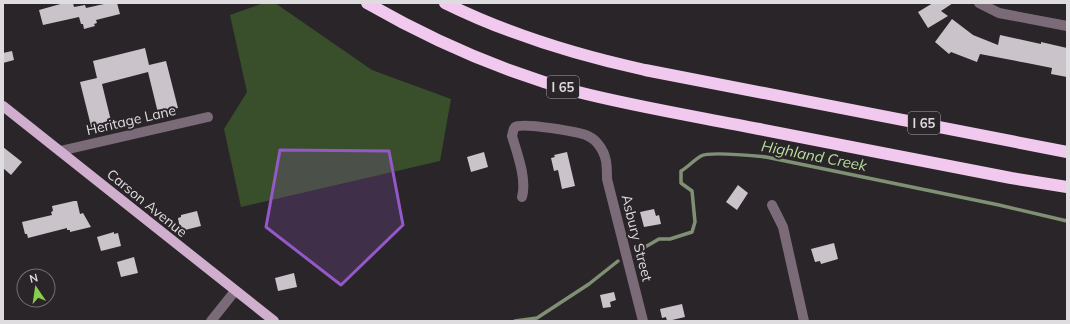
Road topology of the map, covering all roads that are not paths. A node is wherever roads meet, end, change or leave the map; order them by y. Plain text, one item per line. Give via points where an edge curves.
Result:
1 (367, 3) edge
2 (445, 3) edge
3 (979, 3) edge
4 (1067, 26) edge
5 (3, 106) edge
6 (208, 117) dead end
7 (60, 151) junction
8 (1067, 151) edge
9 (1011, 178) junction
10 (1067, 187) edge
11 (1067, 196) edge
12 (522, 197) dead end
13 (772, 205) dead end
14 (235, 290) junction
15 (211, 321) edge
16 (274, 321) edge
17 (643, 321) edge
18 (804, 321) edge

1 - 9 highway, I 65 via 430,37 481,59 580,92
2 - 8 highway, I 65 via 481,20 540,42 611,63
3 - 4 street via 999,13
5 - 7 main road, Carson Avenue
6 - 7 street, Heritage Lane
7 - 14 main road, Carson Avenue
9 - 10 highway, I 65
9 - 11 highway
12 - 17 street, Asbury Street via 524,181 512,136 516,126 531,125 588,136 597,143 607,161 608,179
13 - 18 street via 783,228
14 - 15 street
14 - 16 main road, Carson Avenue

